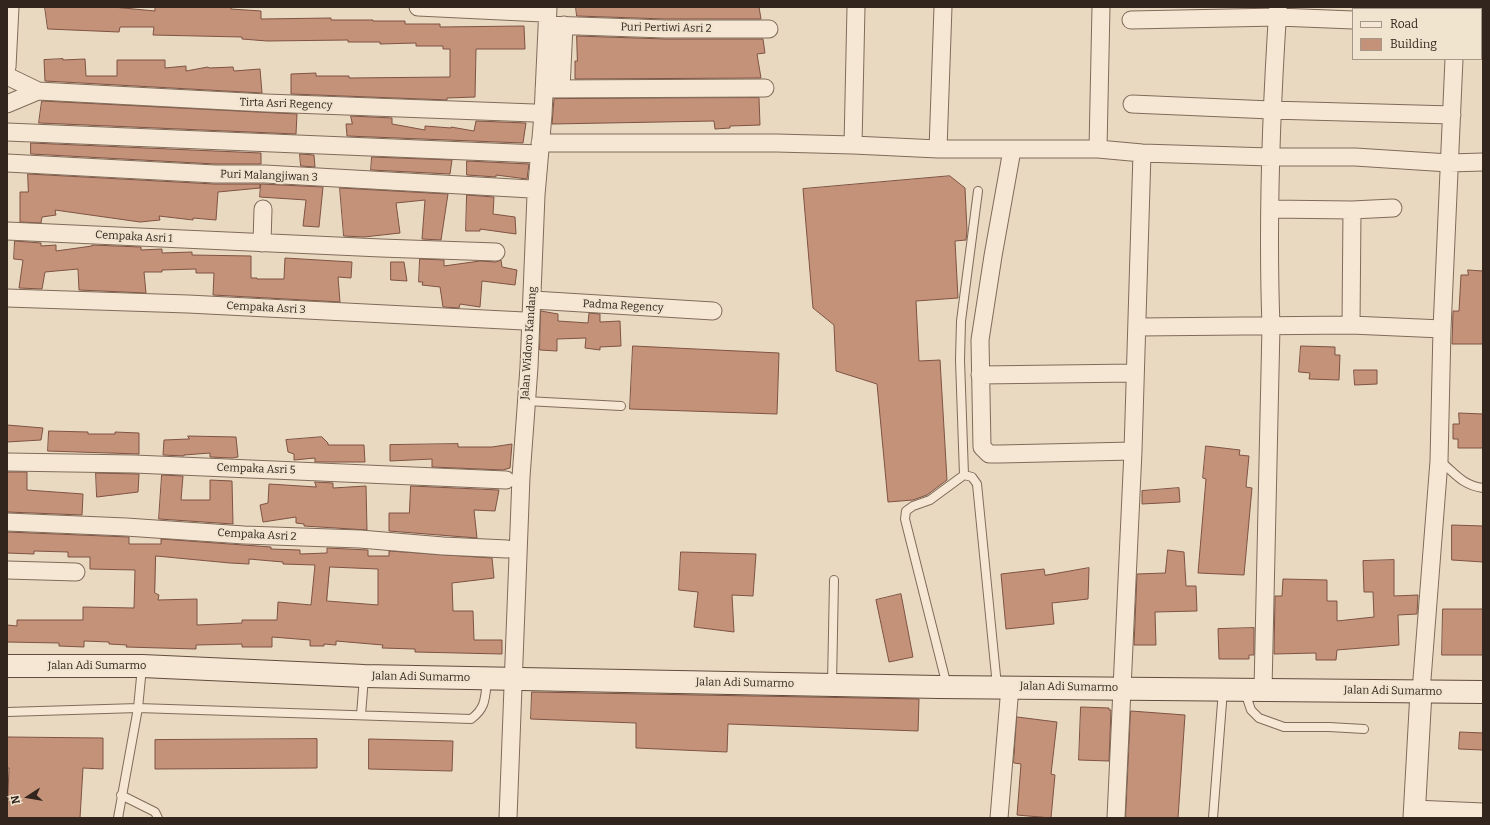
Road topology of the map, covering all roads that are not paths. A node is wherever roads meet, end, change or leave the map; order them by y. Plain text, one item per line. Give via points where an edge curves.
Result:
1 (10, 7) edge
2 (418, 7) edge
3 (856, 7) edge
4 (943, 7) edge
5 (1101, 7) edge
6 (1278, 12) edge
7 (551, 17) edge
8 (1131, 20) dead end
9 (1352, 20) edge
10 (769, 29) dead end
11 (1454, 60) edge
12 (7, 67) edge
13 (7, 76) edge
14 (765, 88) dead end
15 (553, 89) junction
16 (38, 91) junction
17 (7, 104) edge
18 (1132, 104) dead end
19 (1271, 110) junction
20 (534, 114) dead end
21 (1452, 115) junction
22 (7, 132) edge
23 (853, 145) junction
24 (540, 149) junction
25 (938, 149) junction
26 (1098, 149) junction
27 (1012, 150) junction
28 (1142, 153) junction
29 (1270, 157) junction
30 (1483, 162) edge
31 (7, 163) edge
32 (1449, 163) junction
33 (531, 189) dead end
34 (978, 191) dead end
35 (1393, 208) dead end
36 (263, 209) dead end
37 (1270, 209) junction
38 (1352, 210) junction
39 (7, 231) edge
40 (262, 243) junction
41 (496, 252) dead end
42 (7, 298) edge
43 (532, 300) junction
44 (713, 311) dead end
45 (524, 321) dead end
46 (1351, 325) junction
47 (1270, 326) junction
48 (1138, 327) junction
49 (1442, 329) junction
50 (1135, 373) junction
51 (980, 375) junction
52 (526, 402) junction
53 (621, 406) dead end
54 (1133, 451) junction
55 (1439, 461) junction
56 (7, 462) edge
57 (964, 475) junction
58 (506, 480) dead end
59 (1483, 488) edge
60 (7, 522) edge
61 (508, 549) dead end
62 (7, 570) edge
63 (76, 572) dead end
64 (834, 580) dead end
65 (7, 666) edge
66 (142, 666) junction
67 (364, 676) junction
68 (487, 678) junction
69 (514, 679) junction
70 (832, 685) junction
71 (936, 687) junction
72 (1004, 687) junction
73 (1122, 688) junction
74 (1223, 689) junction
75 (1254, 689) junction
76 (1421, 692) junction
77 (1483, 692) edge
78 (138, 708) junction
79 (7, 712) edge
80 (361, 715) junction
81 (1364, 730) dead end
82 (121, 795) junction
83 (1483, 812) edge
84 (1414, 814) edge
85 (118, 818) edge
86 (158, 818) edge
87 (508, 818) edge
88 (999, 818) edge
89 (1116, 818) edge
90 (1213, 818) edge

1 - 12 street
2 - 7 street, Puri Pertiwi Asri 2
3 - 23 street
4 - 25 street
5 - 26 street
6 - 8 street
6 - 9 street
6 - 19 street
7 - 10 street, Puri Pertiwi Asri 2 via 665,29
7 - 15 street, Jalan Widoro Kandang
11 - 21 street
13 - 16 street, Tirta Asri Regency
14 - 15 street
15 - 24 street, Jalan Widoro Kandang
16 - 17 street, Tirta Asri Regency
16 - 20 street, Tirta Asri Regency
18 - 19 street
19 - 21 street
19 - 29 street
21 - 32 street
22 - 24 street
23 - 24 street via 755,144
23 - 25 street
24 - 43 street, Jalan Widoro Kandang
25 - 27 street
26 - 27 street
26 - 28 street
27 - 51 street via 980,340
28 - 29 street
28 - 48 street
29 - 32 street via 1355,157
29 - 37 street
30 - 32 street
31 - 33 street, Puri Malangjiwan 3
32 - 49 street
34 - 57 lane via 961,321
35 - 38 street
36 - 40 street
37 - 38 street
37 - 47 street
38 - 46 street
39 - 40 street, Cempaka Asri 1
40 - 41 street, Cempaka Asri 1
42 - 45 street, Cempaka Asri 3
43 - 44 street, Padma Regency
43 - 52 street, Jalan Widoro Kandang
46 - 47 street
46 - 49 street
47 - 48 street
47 - 75 street
48 - 50 street
49 - 55 street
50 - 51 street
50 - 54 street
51 - 54 street via 982,448 988,454
52 - 53 lane
52 - 69 street, Jalan Widoro Kandang
54 - 73 street
55 - 59 lane via 1465,483
55 - 76 street
56 - 58 street, Cempaka Asri 5 via 134,464
57 - 71 lane via 930,500 906,511 905,519
57 - 72 lane via 972,477 977,484
60 - 61 street, Cempaka Asri 2 via 360,539
62 - 63 street
64 - 70 lane
65 - 66 main road, Jalan Adi Sumarmo
66 - 67 main road, Jalan Adi Sumarmo
66 - 78 lane
67 - 68 main road, Jalan Adi Sumarmo
67 - 80 lane
68 - 69 main road, Jalan Adi Sumarmo
68 - 80 lane via 484,706 471,720
69 - 70 main road, Jalan Adi Sumarmo
69 - 87 street, Jalan Widoro Kandang
70 - 71 main road, Jalan Adi Sumarmo
71 - 72 main road, Jalan Adi Sumarmo
72 - 73 main road, Jalan Adi Sumarmo
72 - 88 street
73 - 74 main road, Jalan Adi Sumarmo
73 - 89 street
74 - 75 main road, Jalan Adi Sumarmo
74 - 90 lane
75 - 76 main road, Jalan Adi Sumarmo
75 - 81 lane via 1251,710 1259,718 1284,727
76 - 77 main road, Jalan Adi Sumarmo
76 - 84 street
78 - 79 lane
78 - 80 lane
78 - 82 lane
82 - 85 lane
82 - 86 lane via 155,812
83 - 84 street

